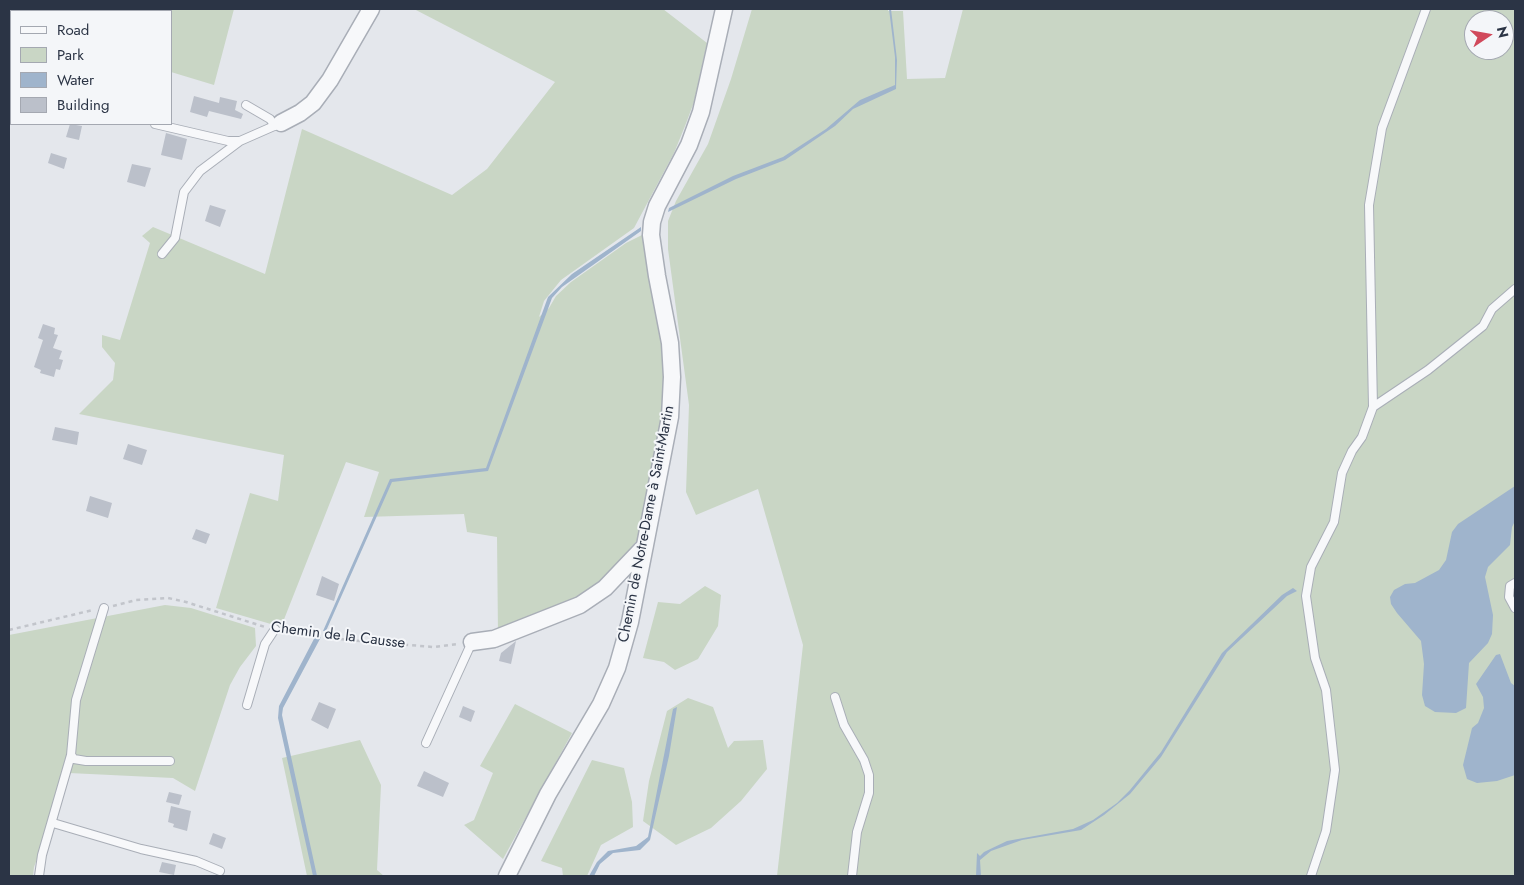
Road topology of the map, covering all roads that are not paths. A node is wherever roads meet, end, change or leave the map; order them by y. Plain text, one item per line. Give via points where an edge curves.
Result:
1 (370, 9) edge
2 (724, 9) edge
3 (1426, 9) edge
4 (246, 105) dead end
5 (278, 124) junction
6 (159, 125) edge
7 (240, 141) junction
8 (162, 254) dead end
9 (1515, 289) edge
10 (1373, 406) junction
11 (645, 546) junction
12 (1515, 583) edge
13 (104, 608) road end
14 (1515, 608) edge
15 (275, 629) road end
16 (472, 642) joint
17 (835, 697) dead end
18 (247, 705) dead end
19 (426, 743) dead end
20 (71, 754) junction
21 (170, 761) dead end
22 (53, 823) junction
23 (220, 871) dead end
24 (39, 876) edge
25 (507, 876) edge
26 (852, 876) edge
27 (1311, 876) edge

1 - 5 street via 330,80 313,103 300,114
2 - 11 street, Chemin de Notre-Dame à Saint-Martin via 701,112 652,222 651,235 670,343 672,377 670,416
3 - 10 lane via 1382,128 1369,205
4 - 5 lane
5 - 7 lane
6 - 7 lane
7 - 8 lane via 200,171 184,192 175,238
9 - 10 lane via 1492,310 1477,331 1428,370
10 - 27 lane via 1362,437 1342,473 1334,522 1311,567 1306,596 1315,658 1326,690 1335,770 1326,831
11 - 16 street via 605,588 580,605 494,640
11 - 25 street, Chemin de Notre-Dame à Saint-Martin via 617,668 601,704 548,794
12 - 14 lane via 1510,586 1509,597
13 - 20 lane via 76,700
15 - 18 lane via 265,644
16 - 19 lane
17 - 26 lane via 844,725 869,775 869,792 858,832
20 - 21 lane via 74,759 86,761
20 - 22 lane
22 - 23 lane via 141,849 196,860
22 - 24 lane

